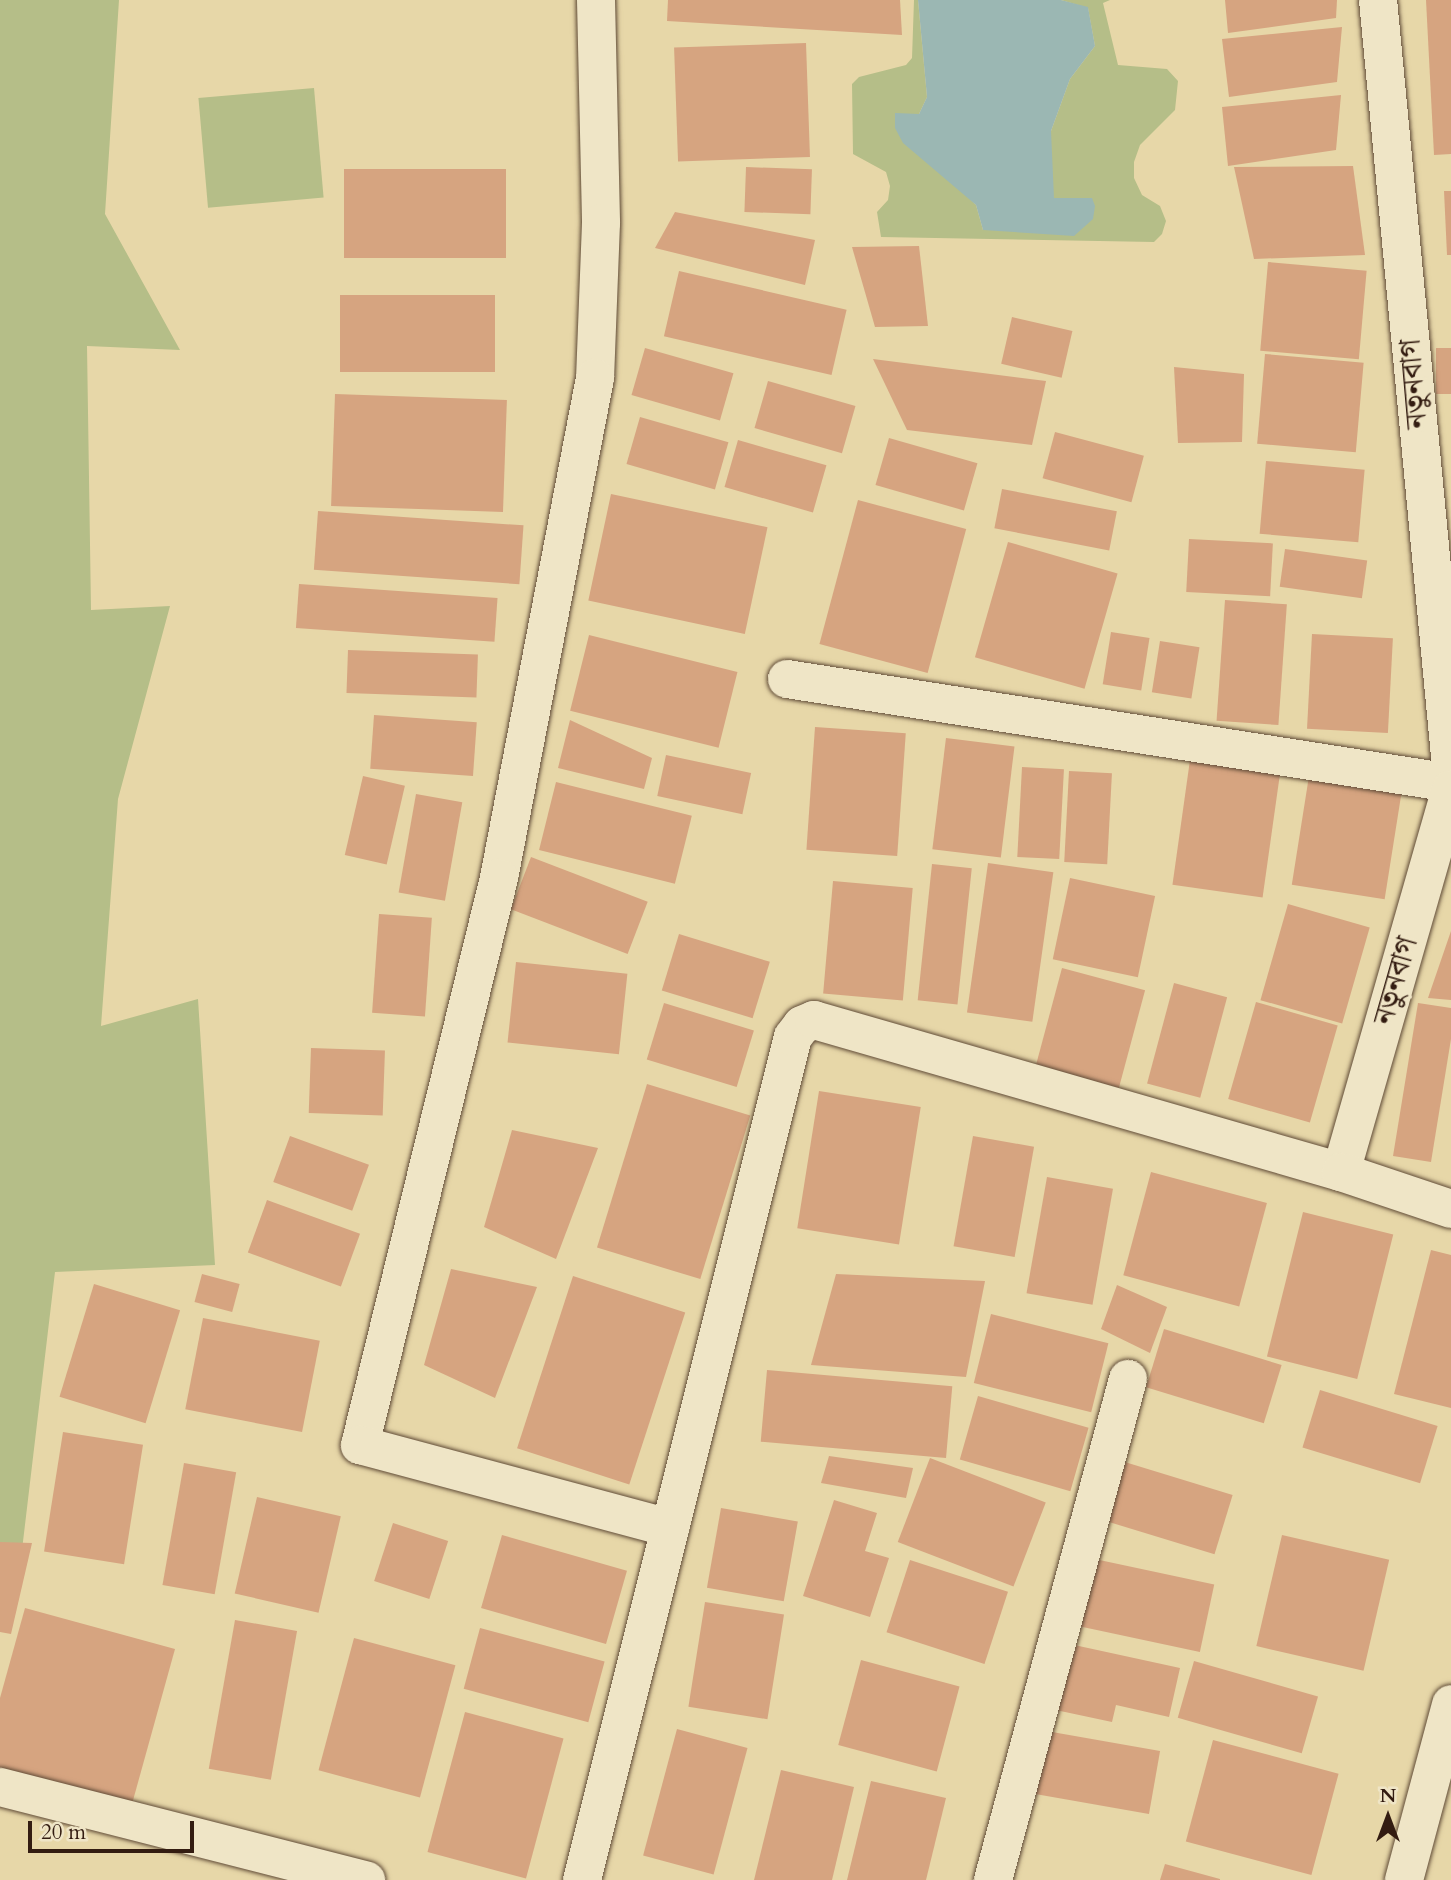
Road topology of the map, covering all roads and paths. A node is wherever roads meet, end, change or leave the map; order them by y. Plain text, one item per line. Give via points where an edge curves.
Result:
1 (596, 0) edge
2 (1378, 0) edge
3 (787, 679) dead end
4 (1451, 767) edge
5 (1451, 783) edge
6 (1451, 789) edge
7 (1341, 1172) junction
8 (1451, 1209) edge
9 (1128, 1379) dead end
10 (670, 1528) junction
11 (1451, 1704) edge
12 (0, 1787) edge
13 (366, 1880) edge
14 (582, 1880) edge
15 (993, 1880) edge
16 (1404, 1880) edge

1 - 10 street via 601,223 595,378 499,878 360,1445
2 - 4 street, নতুনবাগ
3 - 5 street
6 - 7 street, নতুনবাগ
7 - 8 street
7 - 10 street via 814,1020 802,1025 793,1037
9 - 15 street
10 - 14 street
11 - 16 street
12 - 13 street

